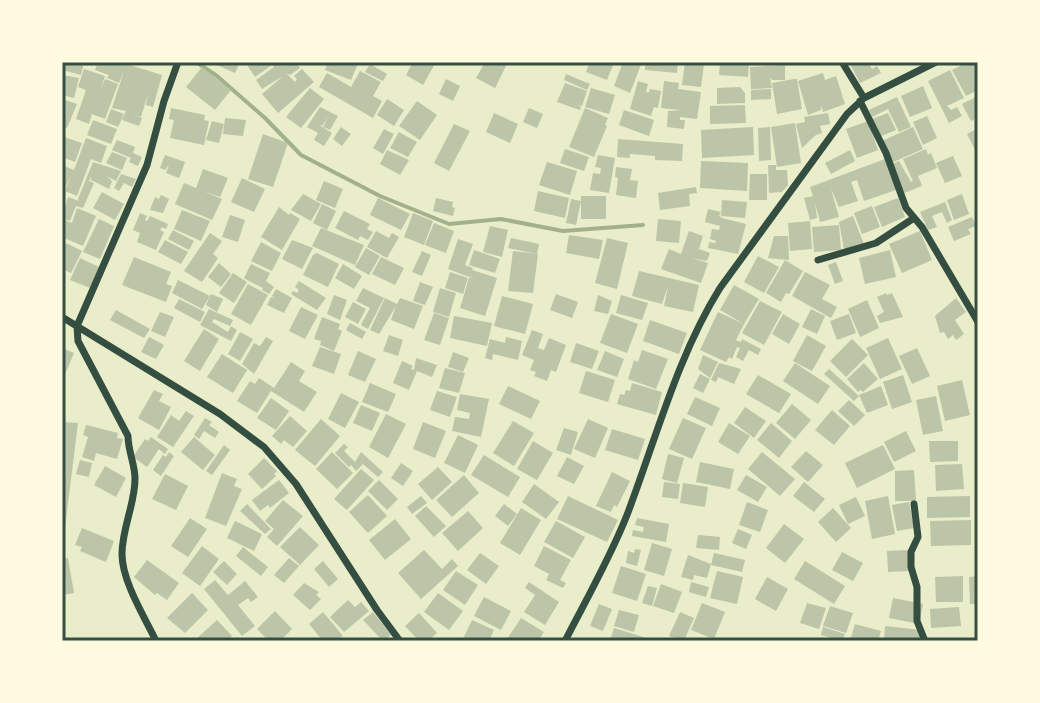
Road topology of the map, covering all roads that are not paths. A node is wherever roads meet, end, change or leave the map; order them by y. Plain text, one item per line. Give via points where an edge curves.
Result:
1 (178, 62) edge
2 (842, 62) edge
3 (936, 62) edge
4 (862, 99) junction
5 (914, 218) junction
6 (818, 260) dead end
7 (62, 317) edge
8 (978, 322) edge
9 (77, 326) junction
10 (914, 504) dead end
11 (156, 641) edge
12 (400, 641) edge
13 (565, 641) edge
14 (925, 641) edge

1 - 9 street via 147,165
2 - 4 street
3 - 4 street
4 - 5 street
4 - 13 street via 826,140 705,311 626,518
5 - 6 street via 876,243
5 - 8 street
7 - 9 street
9 - 11 street via 78,341 128,436 135,489 122,554 125,578
9 - 12 street via 264,447 296,484
10 - 14 street via 918,537 911,567 917,621

